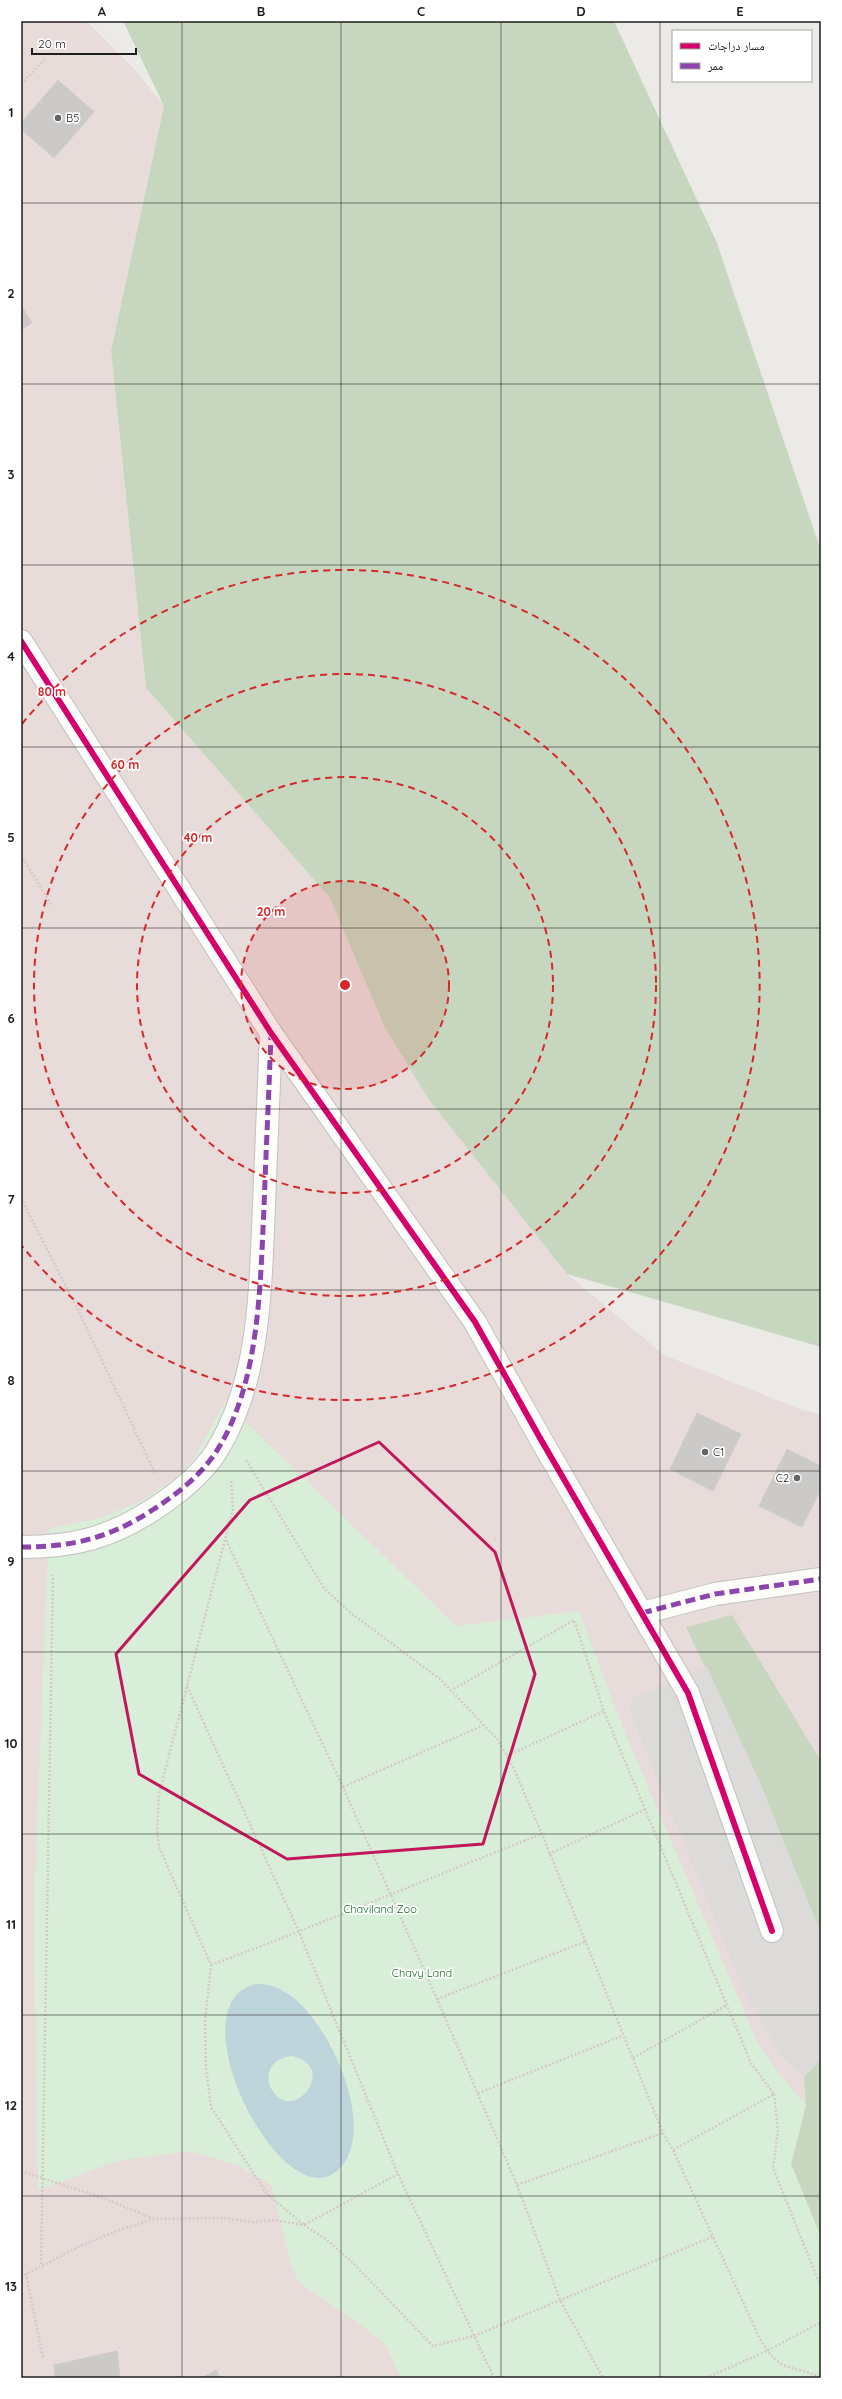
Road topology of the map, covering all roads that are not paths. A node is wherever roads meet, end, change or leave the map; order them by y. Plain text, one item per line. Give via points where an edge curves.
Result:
1 (21, 641) edge
2 (271, 1032) junction
3 (21, 1546) edge
4 (821, 1579) edge
5 (642, 1613) junction
6 (772, 1931) dead end

1 - 2 street
2 - 3 street via 256,1326 239,1401 228,1431 200,1471 167,1500 141,1518 101,1538 78,1544
2 - 5 street via 475,1322
4 - 5 street via 715,1594
5 - 6 street via 688,1693

